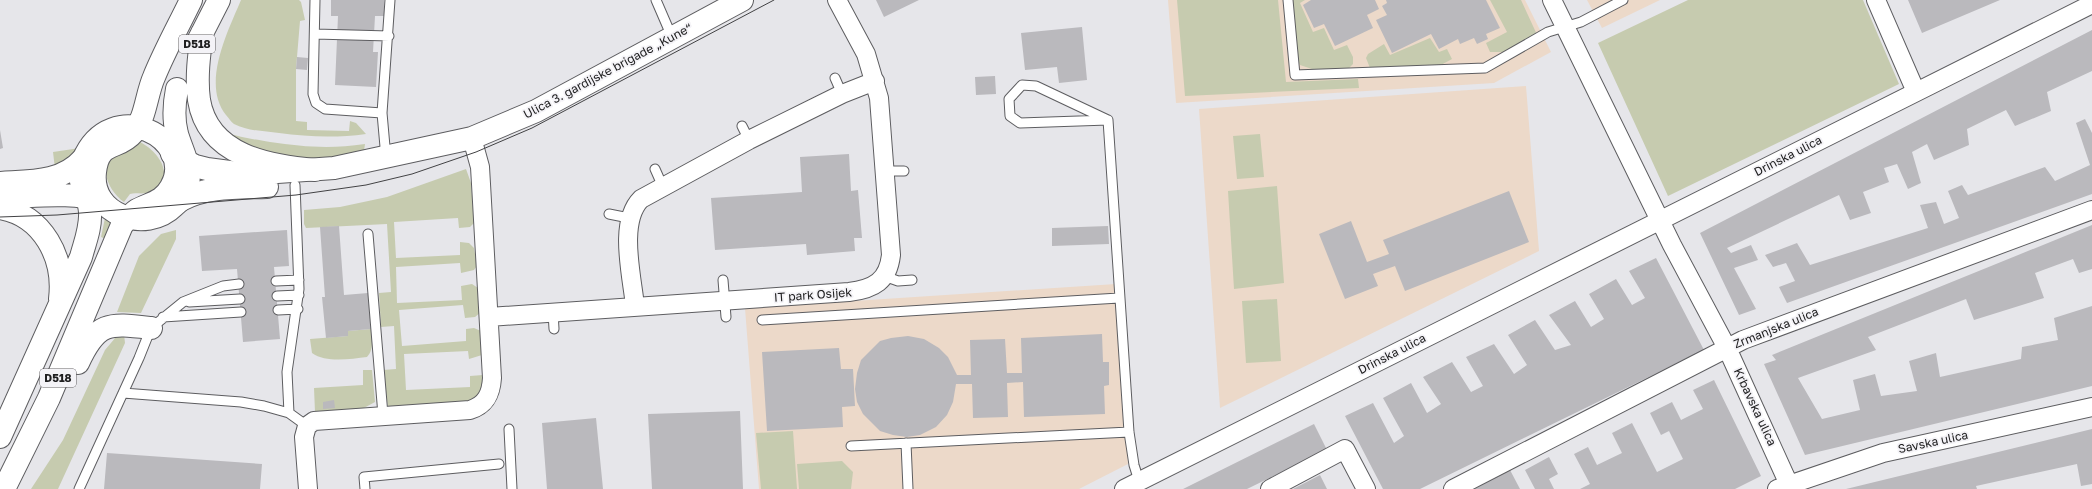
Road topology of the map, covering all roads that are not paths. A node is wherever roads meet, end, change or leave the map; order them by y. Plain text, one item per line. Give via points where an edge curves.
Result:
1 (191, 0) edge
2 (219, 0) edge
3 (315, 0) edge
4 (390, 0) edge
5 (656, 0) edge
6 (742, 0) edge
7 (837, 0) edge
8 (1288, 0) edge
9 (1552, 0) edge
10 (1623, 0) edge
11 (1876, 0) edge
12 (2092, 4) edge
13 (1565, 27) junction
14 (202, 33) junction
15 (315, 34) junction
16 (389, 36) junction
17 (673, 37) junction
18 (875, 81) junction
19 (177, 89) junction
20 (1916, 92) junction
21 (382, 113) junction
22 (1108, 120) junction
23 (126, 127) junction
24 (472, 138) junction
25 (175, 153) junction
26 (386, 158) junction
27 (84, 159) junction
28 (655, 169) dead end
29 (315, 170) junction
30 (885, 171) junction
31 (904, 171) dead end
32 (0, 183) edge
33 (295, 185) junction
34 (663, 187) junction
35 (0, 197) edge
36 (94, 199) junction
37 (180, 200) junction
38 (0, 208) edge
39 (2092, 210) edge
40 (609, 214) dead end
41 (630, 218) junction
42 (138, 219) junction
43 (1660, 220) junction
44 (368, 234) dead end
45 (884, 276) junction
46 (299, 280) junction
47 (723, 280) dead end
48 (912, 280) dead end
49 (276, 281) dead end
50 (239, 284) dead end
51 (299, 295) junction
52 (277, 296) dead end
53 (1119, 298) junction
54 (240, 299) dead end
55 (183, 302) junction
56 (635, 306) junction
57 (58, 309) junction
58 (298, 309) junction
59 (725, 309) junction
60 (278, 310) dead end
61 (241, 312) dead end
62 (489, 317) junction
63 (762, 320) dead end
64 (157, 323) junction
65 (1727, 348) junction
66 (122, 393) junction
67 (49, 398) junction
68 (2092, 407) edge
69 (289, 413) junction
70 (383, 415) junction
71 (307, 426) junction
72 (509, 429) dead end
73 (1129, 432) junction
74 (0, 437) edge
75 (906, 443) junction
76 (851, 446) dead end
77 (499, 464) dead end
78 (1136, 486) edge
79 (1786, 487) edge
80 (4, 489) edge
81 (79, 489) edge
82 (308, 489) edge
83 (365, 489) edge
84 (512, 489) edge
85 (908, 489) edge
86 (1270, 489) edge
87 (1366, 489) edge
88 (1453, 489) edge

1 - 23 main road, D518 via 153,78 145,107
2 - 14 main road, D518
3 - 15 lane
4 - 16 lane
5 - 17 lane
6 - 17 main road, Ulica 3. gardijske brigade „Kune“
7 - 18 street via 866,54
8 - 13 lane via 1295,75 1485,68 1548,32
9 - 13 street
10 - 13 lane via 1582,22
11 - 20 street
12 - 20 street, Drinska ulica
13 - 43 street
14 - 19 main road, D518
14 - 29 main road via 198,71 199,101 209,127 219,139 250,158 272,165
15 - 16 lane
15 - 21 lane via 313,94 316,103 325,109
16 - 21 lane
17 - 24 main road, Ulica 3. gardijske brigade „Kune“ via 536,111
18 - 30 street via 881,114
18 - 34 street via 839,86 746,133
19 - 25 main road, D518 via 174,108 177,134
19 - 25 main road, D518 via 165,114
20 - 43 street, Drinska ulica
21 - 26 lane
22 - 22 lane via 1020,122 1010,116 1009,99 1022,85 1036,86
22 - 53 lane
23 - 25 main road, Ulica 3. gardijske brigade „Kune“ via 154,133
23 - 27 main road, D518 via 108,130 94,141
23 - 36 main road, D518 via 128,138 112,144 98,158
24 - 26 main road, Ulica 3. gardijske brigade „Kune“
24 - 33 main road, Ulica 3. gardijske brigade „Kune“ via 444,154 402,167 354,178
24 - 62 street via 480,167
25 - 29 main road, Ulica 3. gardijske brigade „Kune“ via 207,169 237,173
25 - 37 main road, D518 via 188,182 186,192
25 - 42 main road, D518 via 175,176 166,195 160,201 137,210
26 - 29 main road, Ulica 3. gardijske brigade „Kune“
27 - 32 main road via 76,167 59,176
27 - 36 main road, D518 via 80,178
28 - 34 lane
30 - 31 lane
30 - 45 street via 891,255 890,267
33 - 37 main road, Ulica 3. gardijske brigade „Kune“ via 211,190
33 - 46 lane
34 - 41 street via 641,199 634,206
35 - 36 main road
36 - 42 main road, D518 via 111,210
36 - 57 main road, D518 via 89,207 90,222 81,257
37 - 42 main road, D518 via 169,212
38 - 57 main road via 24,216 45,234 54,250 61,282
39 - 65 street, Zrmanjska ulica via 1752,336
40 - 41 lane
41 - 56 street via 628,236
42 - 67 main road, D518 via 107,264
43 - 65 street, Krbavska ulica
43 - 78 street, Drinska ulica
44 - 70 lane
45 - 48 lane
45 - 59 street, IT park Osijek via 875,285 863,290
46 - 49 lane
46 - 51 lane
47 - 59 lane
50 - 55 lane via 217,288
51 - 52 lane
51 - 58 lane
53 - 63 lane
53 - 73 lane
54 - 55 lane
55 - 64 lane
56 - 59 street, IT park Osijek
56 - 62 street, IT park Osijek via 554,320
57 - 74 main road, D518
58 - 60 lane
58 - 69 lane via 287,372
61 - 64 lane
62 - 70 street via 491,386 484,403 470,410
64 - 66 lane
64 - 67 main road via 123,325 99,330 84,350 70,381 60,392
65 - 79 street, Krbavska ulica
65 - 88 street, Zrmanjska ulica
66 - 69 lane via 241,402
66 - 81 lane
67 - 80 main road, D518
68 - 79 street, Savska ulica via 1884,453
69 - 71 lane
70 - 71 street via 326,419 314,421
71 - 82 street via 304,437
72 - 84 lane
73 - 75 lane
73 - 78 lane
75 - 76 lane
75 - 85 lane
77 - 83 lane via 364,477
86 - 87 street via 1345,449

